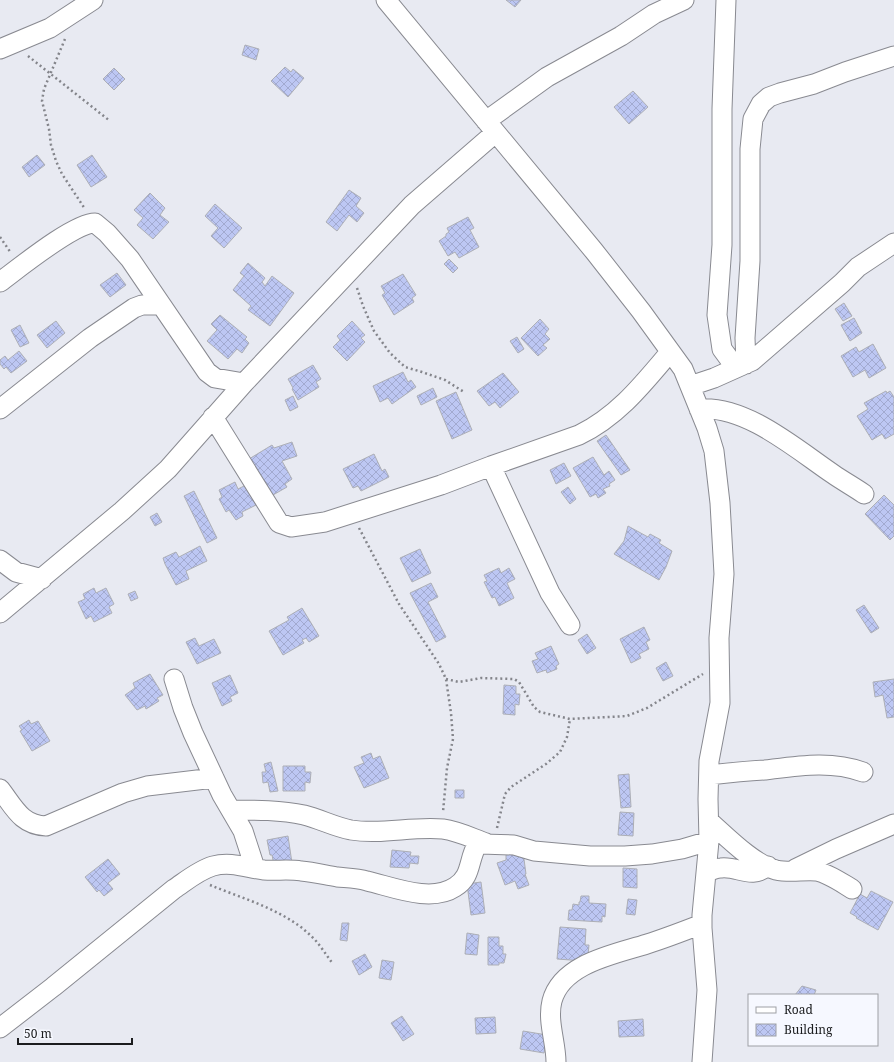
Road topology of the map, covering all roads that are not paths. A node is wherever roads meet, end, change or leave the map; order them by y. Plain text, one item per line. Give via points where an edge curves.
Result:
1 (93, 0) edge
2 (386, 0) edge
3 (684, 0) edge
4 (726, 0) edge
5 (7, 47) edge
6 (894, 56) edge
7 (491, 127) junction
8 (894, 242) edge
9 (0, 282) edge
10 (161, 305) junction
11 (670, 352) junction
12 (741, 366) junction
13 (244, 383) junction
14 (690, 386) junction
15 (0, 409) edge
16 (699, 409) junction
17 (213, 417) junction
18 (491, 466) junction
19 (864, 494) dead end
20 (0, 560) edge
21 (42, 579) junction
22 (0, 613) edge
23 (570, 625) dead end
24 (174, 679) dead end
25 (862, 772) dead end
26 (709, 775) junction
27 (214, 778) junction
28 (1, 795) edge
29 (231, 810) junction
30 (709, 821) junction
31 (894, 824) edge
32 (709, 841) junction
33 (490, 843) junction
34 (768, 866) junction
35 (255, 868) junction
36 (792, 871) junction
37 (706, 873) junction
38 (852, 889) dead end
39 (702, 924) junction
40 (0, 1028) edge
41 (556, 1062) edge
42 (702, 1062) edge

1 - 5 street via 50,28
2 - 7 street
3 - 7 street via 654,14 621,36 547,77
4 - 12 street via 722,109 722,245 718,314 722,349
6 - 12 street via 769,97 761,104 753,118 750,148 750,261
7 - 11 street via 641,311
7 - 13 street via 412,205
8 - 12 street via 858,267 752,361
9 - 10 street via 80,226 95,223 130,259
10 - 13 street via 206,372 215,378
10 - 15 street via 142,305 134,308 90,338
11 - 14 street via 683,369
11 - 18 street via 636,394 593,428
12 - 14 street
13 - 17 street
14 - 16 street
16 - 19 street via 721,410 755,423 794,446
16 - 26 street via 714,451 724,574 720,638 720,703 709,761
17 - 18 street via 279,523 291,526 325,522 441,485
17 - 21 street via 168,469
18 - 23 street via 550,593
20 - 21 street via 16,572
21 - 22 street
24 - 27 street via 185,714
25 - 26 street via 834,765 794,766
26 - 30 street
27 - 28 street via 147,786 123,793 46,826 36,826 28,822
27 - 29 street
29 - 33 street via 291,813 358,830 450,830
29 - 35 street via 243,831
30 - 32 street
30 - 34 street via 739,847
31 - 36 street
32 - 33 street via 682,849 620,856 534,851 514,845
32 - 37 street
33 - 35 street via 477,845 468,875 456,887 441,893 416,893 366,880
34 - 36 street via 776,870
34 - 37 street via 756,873 721,868
35 - 40 street via 218,865 191,878 152,906
36 - 38 street via 818,871
37 - 39 street
39 - 41 street via 604,956 571,975 558,988 550,1014
39 - 42 street via 707,990

